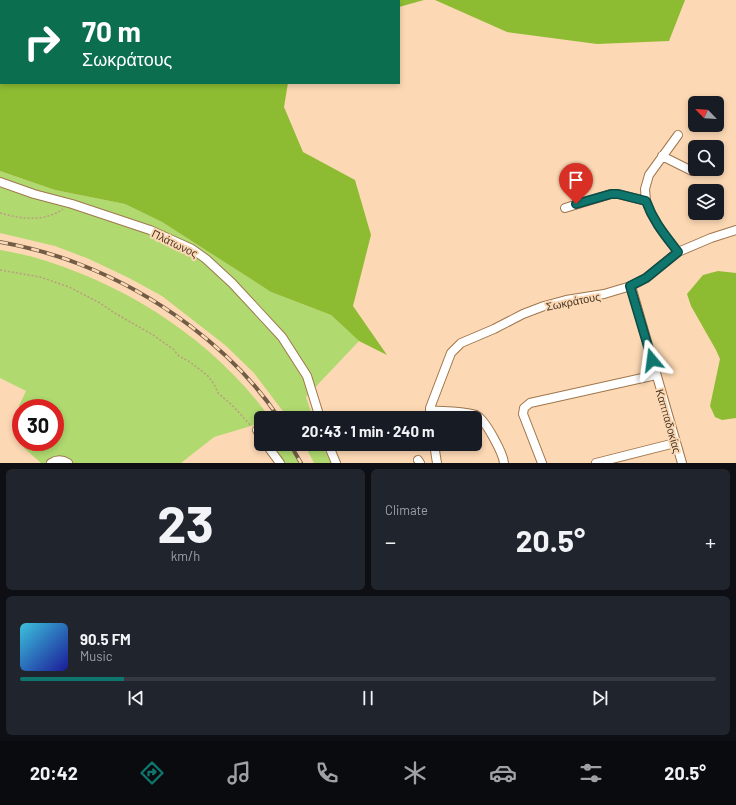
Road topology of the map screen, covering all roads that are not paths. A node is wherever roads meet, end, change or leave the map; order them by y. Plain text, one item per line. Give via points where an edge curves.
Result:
1 (678, 135) dead end
2 (662, 156) junction
3 (688, 169) edge
4 (0, 182) edge
5 (646, 201) junction
6 (565, 208) dead end
7 (736, 230) edge
8 (678, 252) junction
9 (630, 286) junction
10 (656, 375) junction
11 (318, 411) edge
12 (431, 411) edge
13 (482, 420) edge
14 (675, 443) junction
15 (271, 451) edge
16 (331, 451) edge
17 (435, 451) edge
18 (51, 463) edge
19 (68, 463) edge
20 (280, 463) edge
21 (336, 463) edge
22 (437, 463) edge
23 (504, 463) edge
24 (542, 463) edge
25 (596, 463) edge
26 (682, 463) edge

1 - 2 street
2 - 3 street
2 - 5 street via 649,175 645,189
4 - 11 street, Πλάτωνος via 150,230 192,249 206,259 282,337 307,376
5 - 6 street via 611,194
5 - 8 street via 650,214
7 - 8 street, Σωκράτους
8 - 9 street, Σωκράτους via 646,278
9 - 10 street, Καππαδοκίας
9 - 12 street, Σωκράτους via 544,306 461,343 451,353
10 - 14 street, Καππαδοκίας
10 - 24 street via 530,403 524,408 523,414
13 - 23 street
14 - 25 street
14 - 26 street, Καππαδοκίας
15 - 20 street
16 - 21 street
17 - 22 street
18 - 19 street via 55,460

